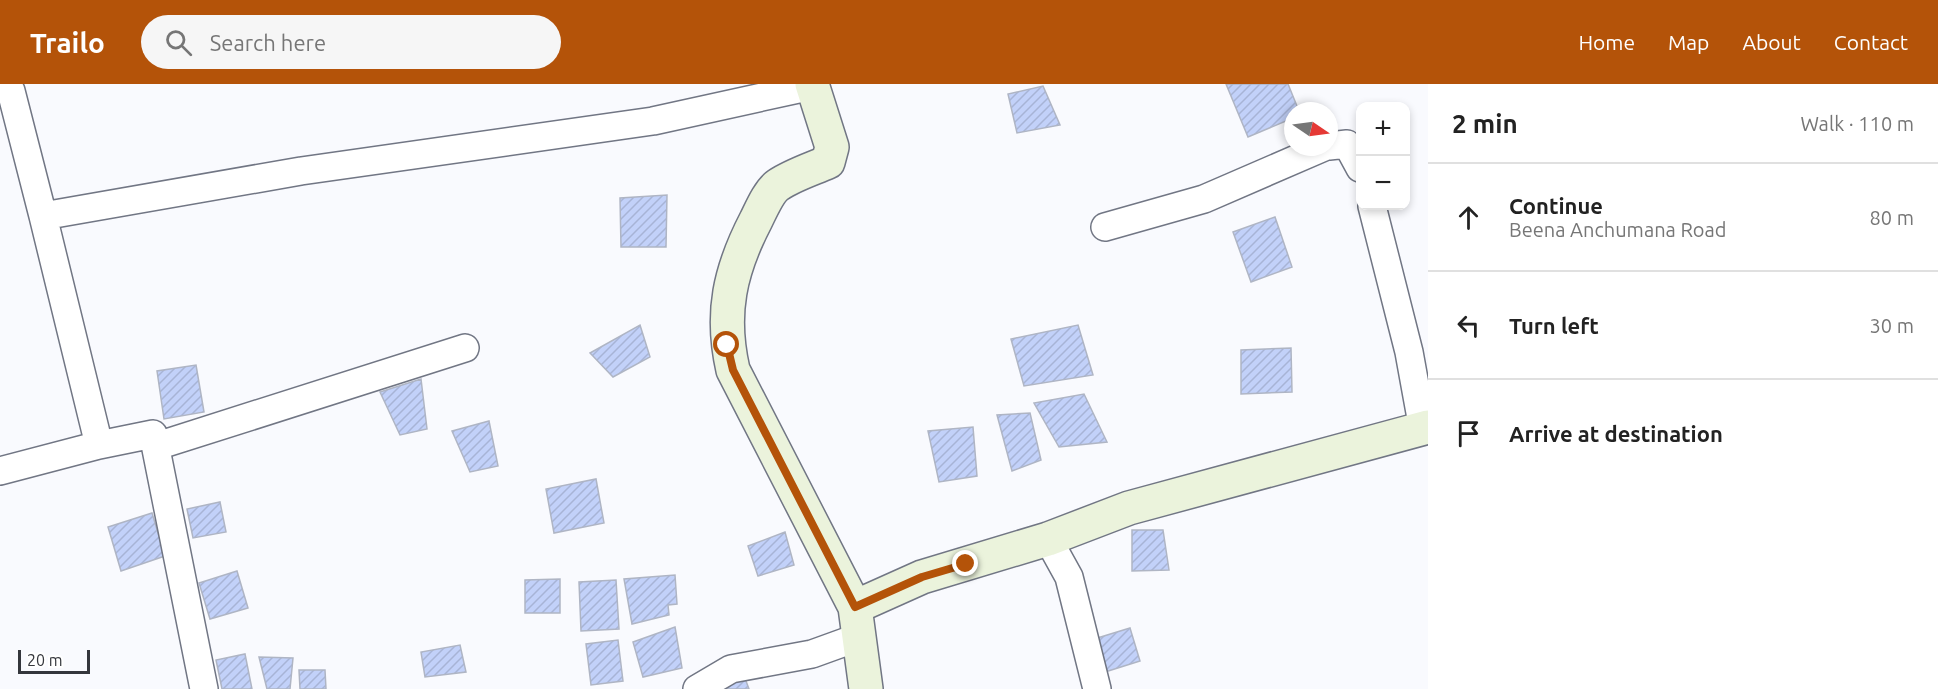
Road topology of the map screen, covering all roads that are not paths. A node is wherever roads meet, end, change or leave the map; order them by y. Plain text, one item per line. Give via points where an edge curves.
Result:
1 (812, 85) edge
2 (11, 92) dead end
3 (1338, 145) edge
4 (1303, 156) edge
5 (1356, 161) edge
6 (1373, 210) edge
7 (43, 216) junction
8 (1105, 227) dead end
9 (465, 348) dead end
10 (1425, 428) edge
11 (99, 445) junction
12 (157, 446) junction
13 (0, 471) edge
14 (1048, 539) junction
15 (857, 622) junction
16 (204, 689) edge
17 (697, 689) edge
18 (866, 689) edge
19 (1097, 689) edge

1 - 7 street via 652,121 301,171
1 - 15 street via 832,147 828,162 776,186 759,213 730,279 727,345 733,370
2 - 7 street
3 - 5 street via 1347,144
4 - 8 street via 1204,199
6 - 10 street
7 - 11 street
9 - 12 street
10 - 14 street via 1129,508
11 - 12 street via 153,434
11 - 13 street
12 - 16 street
14 - 15 street via 922,577
14 - 19 street via 1069,577
15 - 17 street via 812,654 730,669
15 - 18 street

